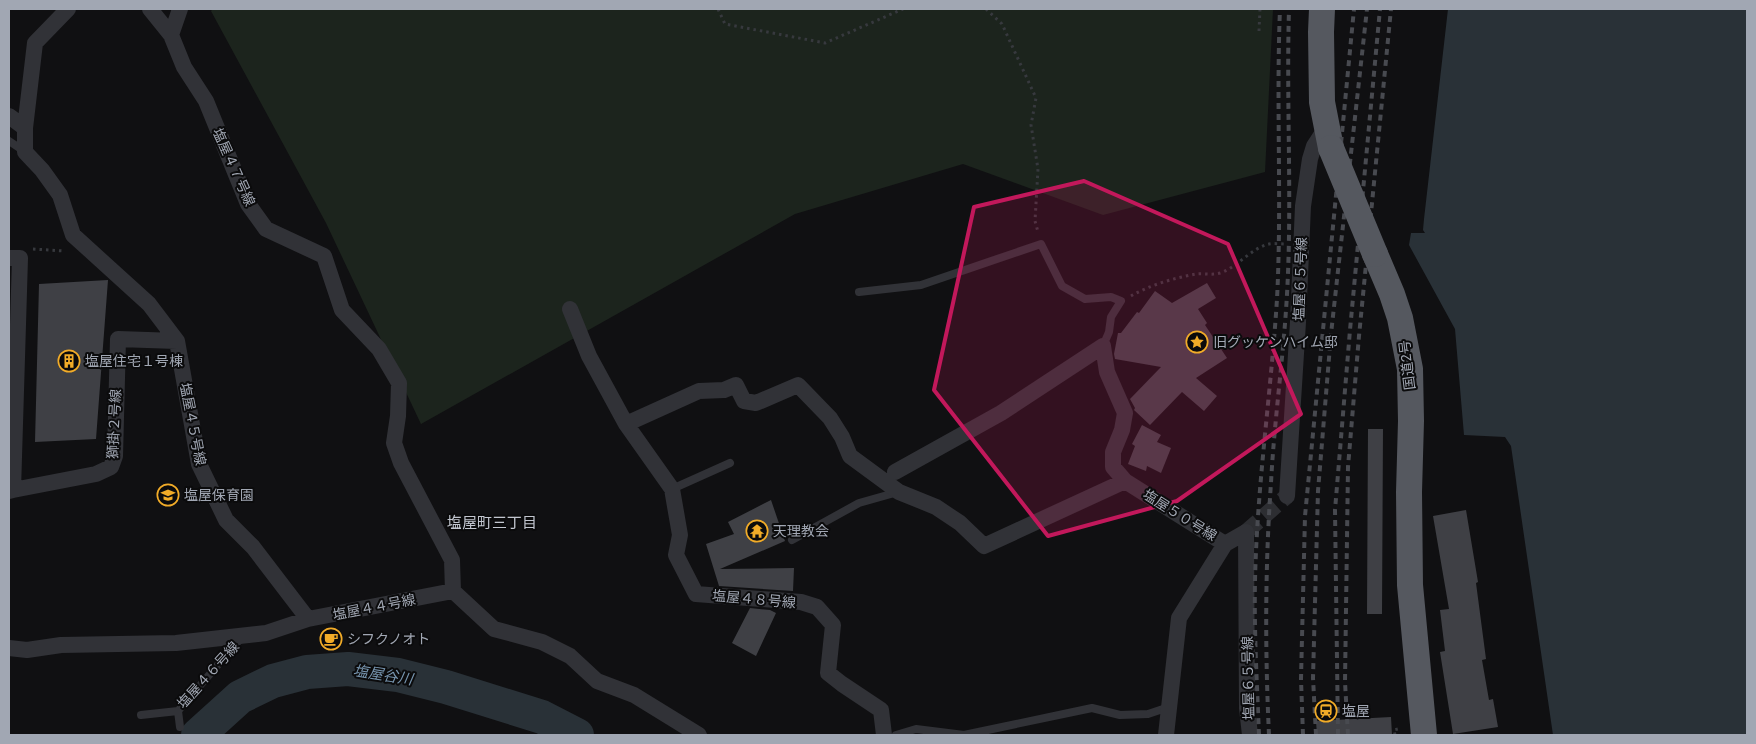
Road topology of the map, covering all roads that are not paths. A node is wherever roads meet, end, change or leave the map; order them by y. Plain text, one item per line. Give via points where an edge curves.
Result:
1 (68, 9) edge
2 (150, 9) edge
3 (180, 9) edge
4 (1322, 9) edge
5 (171, 35) junction
6 (9, 116) edge
7 (25, 128) junction
8 (1329, 137) junction
9 (9, 141) edge
10 (25, 152) junction
11 (14, 258) edge
12 (859, 292) dead end
13 (570, 309) dead end
14 (177, 341) junction
15 (1103, 346) junction
16 (626, 424) junction
17 (730, 463) dead end
18 (896, 472) dead end
19 (1125, 481) junction
20 (672, 489) junction
21 (11, 491) edge
22 (900, 492) junction
23 (1287, 496) dead end
24 (792, 540) dead end
25 (1225, 544) junction
26 (453, 591) junction
27 (308, 619) junction
28 (243, 635) junction
29 (9, 648) edge
30 (1170, 707) junction
31 (178, 711) junction
32 (141, 715) dead end
33 (180, 727) dead end
34 (699, 735) edge
35 (884, 735) edge
36 (896, 735) edge
37 (1166, 735) edge
38 (1250, 735) edge
39 (1424, 735) edge

1 - 7 street via 35,43
2 - 5 street, 塩屋４７号線
3 - 5 street
4 - 8 highway, 国道2号 via 1322,102
5 - 26 street, 塩屋４７号線 via 184,67 206,101 248,204 266,228 324,256 342,310 380,349 400,383 394,443 400,463 452,560
6 - 7 street
7 - 10 street
8 - 23 street, 塩屋６５号線 via 1314,146 1303,206
8 - 39 highway, 国道2号, bridge via 1392,294 1410,369 1410,585
9 - 10 lane, 塩屋４５号線
10 - 14 street, 塩屋４５号線 via 60,195 73,235 149,304
11 - 21 street
12 - 15 lane, 塩屋５０号線 via 921,285 1041,244 1062,286 1084,298 1111,297 1122,301 1111,317
13 - 16 street, 塩屋４８号線 via 589,356
14 - 21 street, 獅掛２号線 via 118,339 115,456 111,467 96,474
14 - 27 street, 塩屋４５号線 via 202,472 226,520 252,547
15 - 18 street via 1001,413
15 - 19 street, 塩屋５０号線 via 1107,372 1125,413 1113,452 1113,466
16 - 20 street, 塩屋４８号線
16 - 22 street via 700,391 724,390 736,385 744,401 756,403 798,385 830,418 850,456
17 - 20 lane
19 - 22 street via 984,546 960,523 936,507
19 - 25 street, 塩屋５０号線
20 - 35 street, 塩屋４８号線 via 680,536 676,555 696,594 802,602 817,607 833,626 828,673 881,710
22 - 24 lane via 859,502
25 - 30 street, 塩屋５０号線 via 1179,618
25 - 38 street, 塩屋６５号線 via 1246,532
26 - 27 street, 塩屋４４号線
26 - 34 street via 494,629 542,642 570,656 597,681 634,695
27 - 28 street, 塩屋４４号線 via 266,633
28 - 29 street, 塩屋４４号線 via 176,643 61,645 27,650
28 - 31 lane, 塩屋４６号線
30 - 36 lane via 1148,714 1120,715 1092,708 964,735 916,729
30 - 37 street, 塩屋５０号線
31 - 32 lane, 塩屋４６号線
31 - 33 lane

